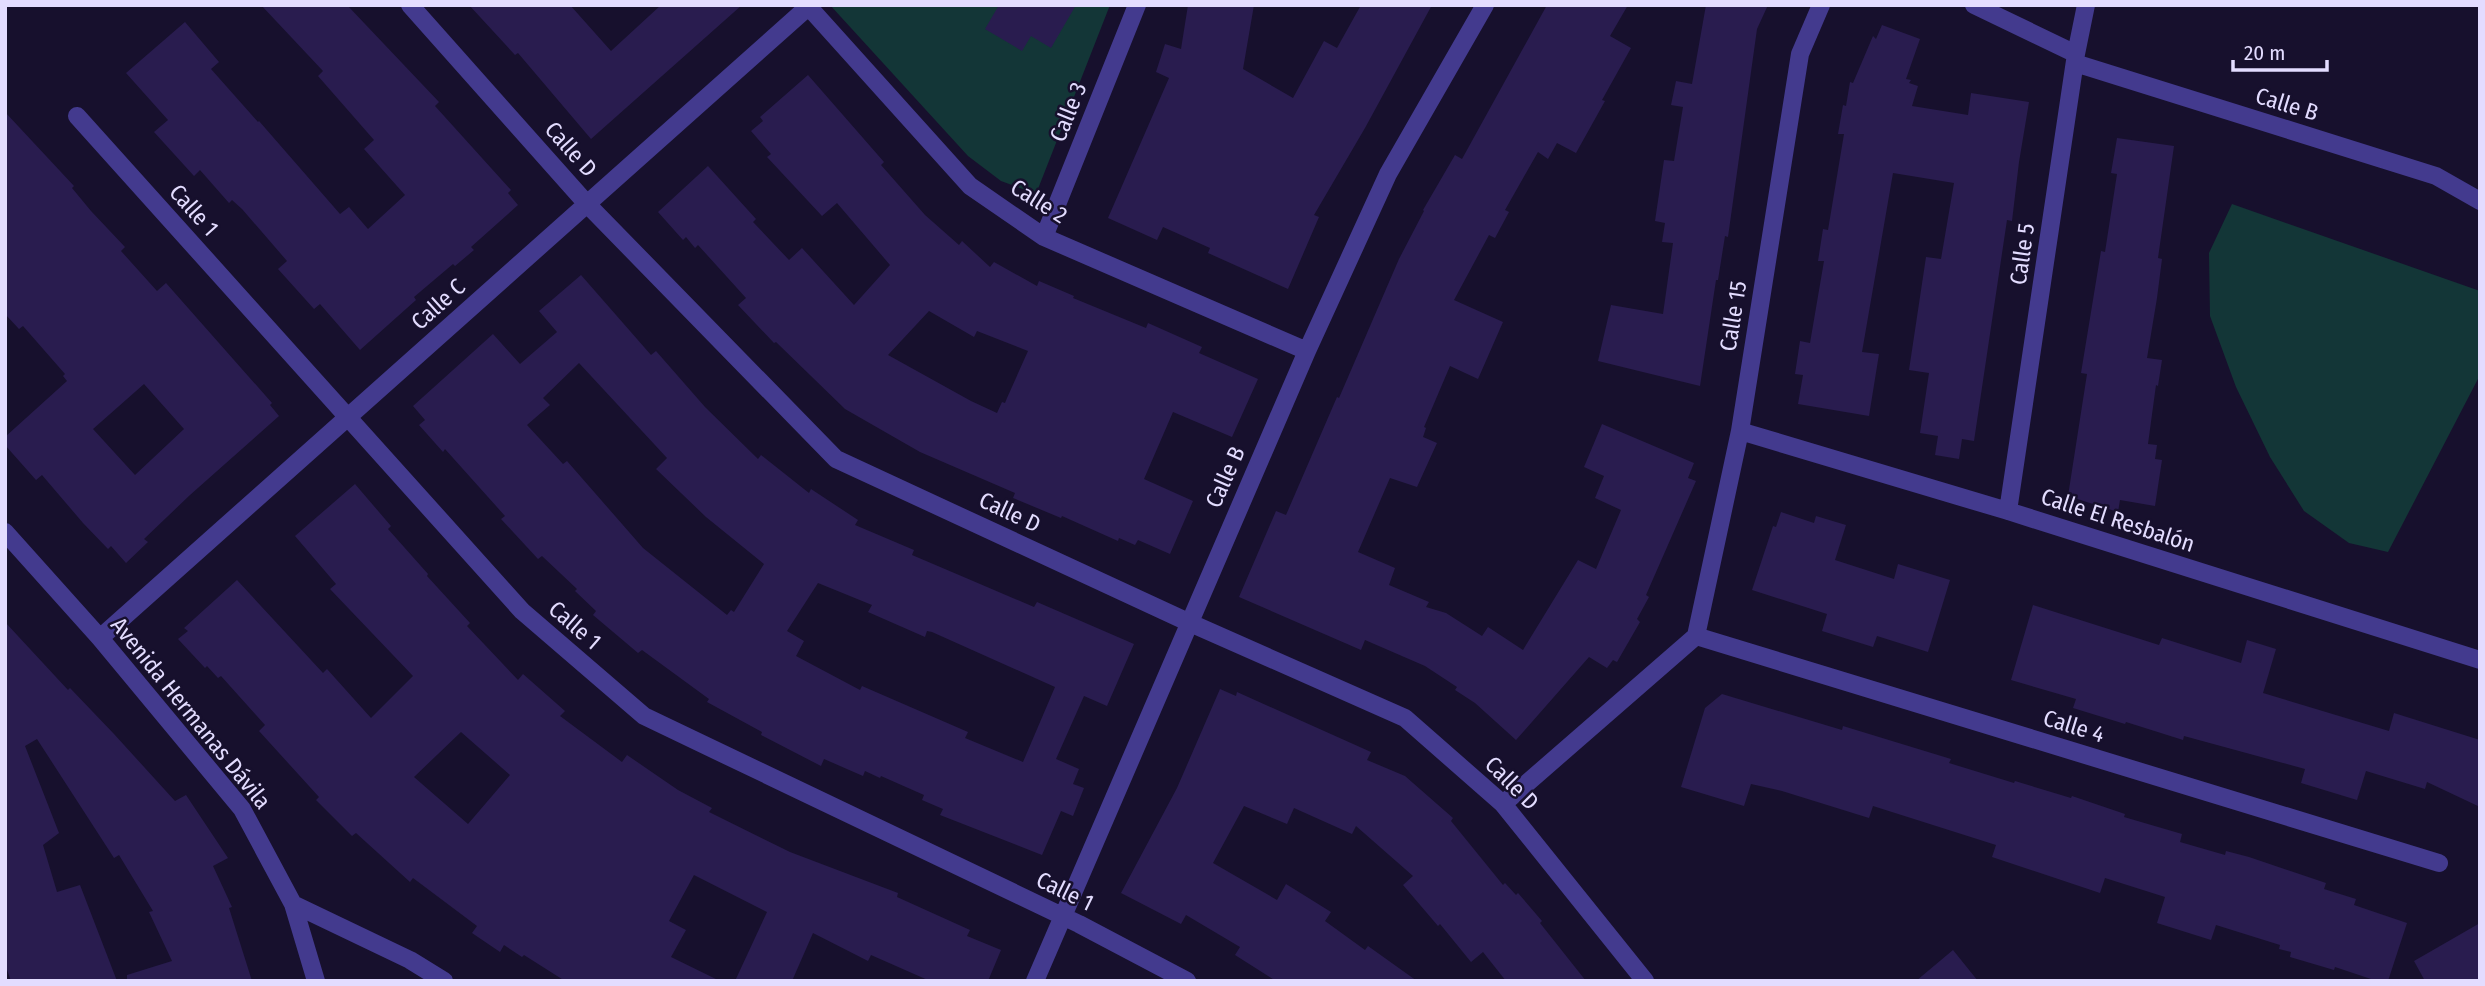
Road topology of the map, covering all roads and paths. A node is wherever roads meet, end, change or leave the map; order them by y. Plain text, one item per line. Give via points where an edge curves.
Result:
1 (410, 5) edge
2 (1138, 5) edge
3 (1485, 5) edge
4 (1821, 5) edge
5 (1974, 5) edge
6 (2086, 5) edge
7 (808, 6) edge
8 (2075, 58) junction
9 (77, 116) dead end
10 (2480, 201) edge
11 (587, 204) junction
12 (1044, 237) junction
13 (1307, 351) junction
14 (348, 417) junction
15 (1740, 431) junction
16 (2008, 511) junction
17 (5, 532) edge
18 (1188, 622) junction
19 (1696, 636) junction
20 (100, 638) junction
21 (2480, 660) edge
22 (1503, 804) junction
23 (2439, 863) dead end
24 (293, 904) junction
25 (1062, 917) junction
26 (316, 981) edge
27 (444, 981) edge
28 (1035, 981) edge
29 (1186, 981) edge
30 (1645, 981) edge

1 - 11 street, Calle D
2 - 12 street, Calle 3
3 - 13 street, Calle B via 1388,174
4 - 15 street, Calle 15 via 1800,54
5 - 8 street, Calle B
6 - 8 street, Calle 5
7 - 11 street, Calle C
7 - 12 street, Calle 2 via 970,186
8 - 10 street, Calle B via 2436,176
8 - 16 street, Calle 5
9 - 14 street, Calle 1
11 - 14 street, Calle C
11 - 18 street, Calle D via 836,459
12 - 13 street, Calle 2
13 - 18 street, Calle B
14 - 20 street, Calle C
14 - 25 street, Calle 1 via 522,611 644,716
15 - 16 street, Calle El Resbalón
15 - 19 street, Calle 15
16 - 21 street, Calle El Resbalón
17 - 20 street, Avenida Hermanas Dávila
18 - 22 street, Calle D via 1405,718
18 - 25 street, Calle B
19 - 22 street
19 - 23 street, Calle 4
20 - 24 street, Avenida Hermanas Dávila via 242,809
22 - 30 street, Calle D
24 - 26 street, Avenida Hermanas Dávila
24 - 27 street
25 - 28 street, Calle B
25 - 29 street, Calle 1

